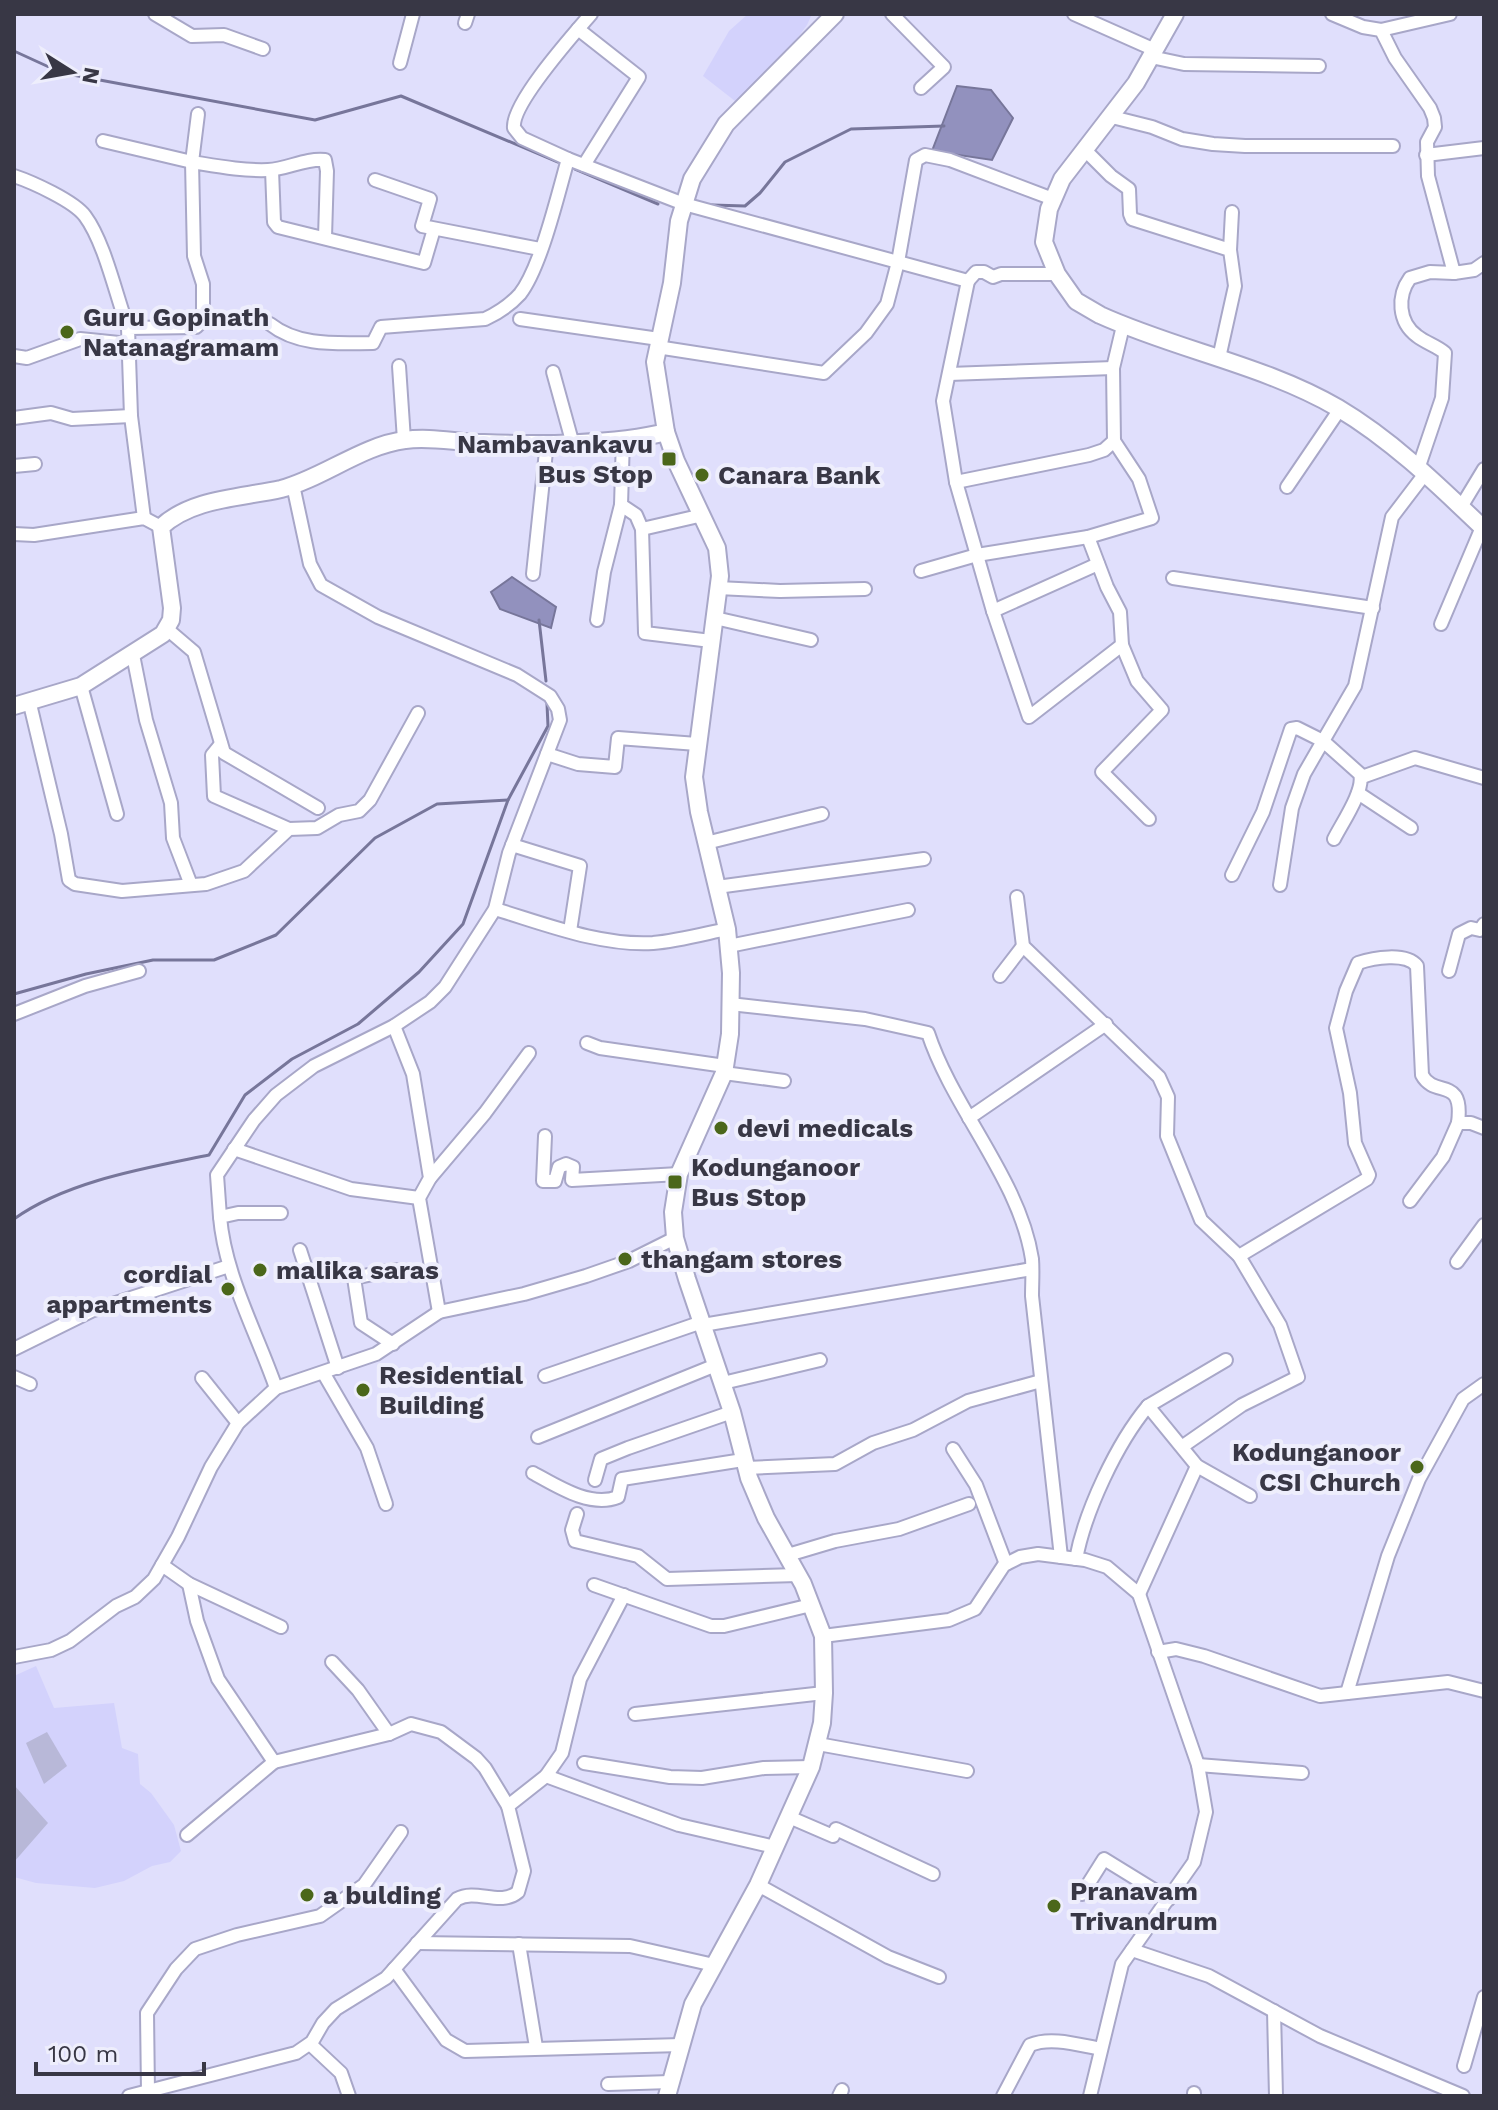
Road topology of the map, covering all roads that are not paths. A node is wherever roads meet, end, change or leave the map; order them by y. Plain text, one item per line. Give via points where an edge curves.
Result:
1 (155, 14) edge
2 (413, 14) edge
3 (591, 14) edge
4 (835, 14) edge
5 (892, 14) edge
6 (1074, 14) edge
7 (1175, 14) edge
8 (1332, 14) edge
9 (1450, 14) edge
10 (578, 29) junction
11 (1381, 30) junction
12 (263, 49) dead end
13 (1153, 54) junction
14 (400, 63) dead end
15 (1319, 66) dead end
16 (921, 88) dead end
17 (198, 114) dead end
18 (1112, 117) junction
19 (103, 141) dead end
20 (1393, 146) dead end
21 (1484, 148) edge
22 (1085, 150) junction
23 (1426, 155) junction
24 (568, 159) junction
25 (192, 162) junction
26 (584, 165) junction
27 (272, 170) junction
28 (14, 176) edge
29 (375, 180) dead end
30 (1053, 199) junction
31 (684, 204) junction
32 (1232, 212) dead end
33 (434, 229) junction
34 (325, 237) junction
35 (540, 249) junction
36 (1230, 250) junction
37 (898, 262) junction
38 (1484, 263) edge
39 (1454, 273) junction
40 (1057, 274) junction
41 (968, 281) junction
42 (520, 319) dead end
43 (270, 324) dead end
44 (1123, 326) junction
45 (128, 328) junction
46 (658, 343) junction
47 (129, 344) junction
48 (14, 356) edge
49 (1219, 358) junction
50 (399, 366) dead end
51 (1113, 368) junction
52 (553, 372) dead end
53 (949, 374) junction
54 (1340, 409) junction
55 (131, 416) junction
56 (14, 418) edge
57 (666, 432) junction
58 (623, 438) junction
59 (404, 440) junction
60 (572, 441) junction
61 (1114, 441) junction
62 (547, 442) junction
63 (35, 464) dead end
64 (14, 466) edge
65 (1484, 469) edge
66 (1421, 472) junction
67 (956, 482) junction
68 (293, 485) junction
69 (1287, 487) dead end
70 (621, 505) junction
71 (1461, 507) junction
72 (703, 515) junction
73 (144, 518) junction
74 (161, 527) junction
75 (1483, 528) edge
76 (642, 529) junction
77 (14, 534) edge
78 (1088, 537) junction
79 (977, 555) junction
80 (1098, 564) junction
81 (921, 571) dead end
82 (533, 574) dead end
83 (1173, 578) dead end
84 (718, 588) junction
85 (865, 589) dead end
86 (1373, 608) junction
87 (993, 611) junction
88 (715, 618) junction
89 (597, 620) dead end
90 (1441, 624) dead end
91 (167, 629) junction
92 (811, 640) dead end
93 (711, 641) junction
94 (1122, 645) junction
95 (133, 655) junction
96 (81, 686) junction
97 (22, 703) edge
98 (418, 713) dead end
99 (1323, 741) junction
100 (221, 744) junction
101 (697, 744) junction
102 (547, 754) junction
103 (1362, 777) junction
104 (1484, 778) edge
105 (1358, 793) junction
106 (318, 808) dead end
107 (117, 814) dead end
108 (822, 814) dead end
109 (1149, 819) dead end
110 (1411, 828) dead end
111 (289, 829) junction
112 (1334, 839) dead end
113 (706, 843) junction
114 (512, 845) junction
115 (924, 859) dead end
116 (1232, 875) dead end
117 (191, 885) junction
118 (1280, 885) dead end
119 (717, 887) junction
120 (1017, 897) dead end
121 (495, 909) junction
122 (908, 910) dead end
123 (1484, 924) edge
124 (570, 931) junction
125 (728, 937) junction
126 (1023, 946) junction
127 (139, 971) dead end
128 (1449, 971) dead end
129 (1000, 976) dead end
130 (730, 1004) junction
131 (14, 1014) edge
132 (1106, 1024) junction
133 (394, 1026) junction
134 (587, 1043) dead end
135 (529, 1053) dead end
136 (725, 1069) junction
137 (784, 1081) dead end
138 (969, 1118) junction
139 (1458, 1123) junction
140 (1484, 1128) edge
141 (545, 1136) dead end
142 (234, 1149) junction
143 (679, 1174) junction
144 (430, 1178) junction
145 (419, 1198) junction
146 (1410, 1201) dead end
147 (281, 1213) dead end
148 (220, 1217) junction
149 (1484, 1225) edge
150 (675, 1238) junction
151 (300, 1250) dead end
152 (1239, 1256) junction
153 (1457, 1262) dead end
154 (229, 1266) junction
155 (1032, 1269) junction
156 (430, 1272) junction
157 (439, 1312) junction
158 (702, 1324) junction
159 (393, 1344) junction
160 (14, 1349) edge
161 (820, 1360) dead end
162 (1226, 1360) dead end
163 (716, 1365) junction
164 (338, 1368) junction
165 (324, 1374) junction
166 (545, 1376) dead end
167 (14, 1377) edge
168 (202, 1378) dead end
169 (1041, 1381) junction
170 (723, 1383) junction
171 (30, 1384) dead end
172 (1484, 1384) edge
173 (276, 1388) junction
174 (1148, 1406) junction
175 (732, 1412) junction
176 (238, 1423) junction
177 (538, 1437) dead end
178 (1183, 1446) junction
179 (953, 1449) dead end
180 (745, 1464) junction
181 (1197, 1466) junction
182 (533, 1473) dead end
183 (595, 1480) dead end
184 (1250, 1496) dead end
185 (386, 1504) dead end
186 (969, 1504) dead end
187 (577, 1514) dead end
188 (788, 1555) junction
189 (1061, 1557) junction
190 (1076, 1559) junction
191 (1006, 1564) junction
192 (162, 1565) junction
193 (798, 1575) junction
194 (189, 1584) junction
195 (594, 1585) dead end
196 (1139, 1594) junction
197 (624, 1595) junction
198 (811, 1605) junction
199 (281, 1627) dead end
200 (823, 1636) junction
201 (1158, 1652) junction
202 (14, 1657) edge
203 (332, 1662) dead end
204 (1484, 1691) edge
205 (824, 1693) junction
206 (1347, 1693) junction
207 (635, 1714) dead end
208 (389, 1734) junction
209 (818, 1744) junction
210 (274, 1762) junction
211 (584, 1763) dead end
212 (1198, 1765) junction
213 (811, 1767) junction
214 (967, 1771) dead end
215 (1302, 1773) dead end
216 (546, 1776) junction
217 (508, 1806) junction
218 (789, 1817) junction
219 (401, 1832) dead end
220 (187, 1835) dead end
221 (775, 1847) junction
222 (933, 1874) dead end
223 (758, 1885) junction
224 (1082, 1894) dead end
225 (1169, 1899) junction
226 (417, 1943) junction
227 (519, 1944) junction
228 (1132, 1950) junction
229 (714, 1965) junction
230 (394, 1969) junction
231 (939, 1977) dead end
232 (1484, 1997) edge
233 (1274, 2011) junction
234 (310, 2044) junction
235 (681, 2045) junction
236 (536, 2047) junction
237 (1101, 2049) junction
238 (1464, 2066) dead end
239 (608, 2084) dead end
240 (669, 2089) edge
241 (148, 2092) junction
242 (129, 2096) edge
243 (349, 2096) edge
244 (1003, 2096) edge
245 (1090, 2096) edge
246 (1276, 2096) edge
247 (1463, 2096) edge

1 - 12 street via 192,36 224,35
2 - 14 street
3 - 10 street
4 - 31 street via 726,124 692,179
5 - 16 street via 944,67
6 - 13 street
7 - 13 street
8 - 11 street
9 - 11 street
10 - 24 street via 513,122 522,138
10 - 26 street via 639,77
11 - 23 street via 1434,118
13 - 15 street via 1184,64
13 - 18 street
17 - 25 street
18 - 20 street via 1213,144
18 - 22 street
19 - 25 street
21 - 23 street
22 - 30 street
22 - 36 street via 1129,189 1132,219
23 - 39 street
24 - 26 street
24 - 35 street
25 - 27 street
25 - 45 street via 194,256 203,284 203,320 196,327
26 - 31 street
27 - 34 street via 275,225
27 - 34 street via 312,159 327,162
28 - 45 street via 85,216
29 - 33 street via 430,199 422,226
30 - 37 street via 950,160 930,154 919,157
30 - 40 street via 1044,242
31 - 37 street
31 - 46 street
32 - 36 street
33 - 34 street via 424,263
33 - 35 street
35 - 43 street via 522,291 485,319 381,327 373,343 314,342 282,334
36 - 49 street via 1235,286
37 - 41 street
37 - 46 street via 887,304 866,333 824,373
38 - 39 street
39 - 66 street via 1410,278 1402,296 1405,325 1445,353 1442,398
40 - 41 street via 993,277 976,272
40 - 44 street via 1076,301
41 - 53 street
42 - 46 street
44 - 49 street
44 - 51 street
45 - 47 street
46 - 57 street via 656,379
47 - 48 street via 80,339 27,358
47 - 55 street
49 - 54 street
50 - 59 street
51 - 53 street
51 - 61 street
52 - 60 street
53 - 67 street via 943,401
54 - 66 street
54 - 69 street
55 - 56 street via 72,419 51,413
55 - 73 street
57 - 58 street
57 - 72 street
58 - 60 street
58 - 70 street
59 - 62 street
59 - 68 street
60 - 62 street
61 - 67 street via 1089,455
61 - 78 street via 1139,479 1152,518
62 - 82 street
63 - 64 street
65 - 71 street
66 - 71 street
66 - 86 street via 1392,517
67 - 79 street
68 - 74 street via 184,510
68 - 102 street via 310,564 321,585 378,617 546,692 560,720
70 - 76 street via 636,515
70 - 89 street
71 - 75 street
72 - 76 street
72 - 84 street via 717,548
73 - 74 street
73 - 77 street
74 - 91 street via 172,608
75 - 90 street
76 - 93 street via 645,633
78 - 79 street
78 - 80 street
79 - 81 street
79 - 87 street
80 - 87 street
80 - 94 street via 1120,612
83 - 86 street
84 - 85 street
84 - 88 street
86 - 99 street via 1355,686
87 - 94 street via 1029,717
88 - 92 street
88 - 93 street
91 - 95 street
91 - 100 street via 194,652
93 - 101 street
94 - 109 street via 1137,681 1162,710 1102,772
95 - 96 street
95 - 117 street via 171,803 173,838
96 - 97 street
96 - 107 street
97 - 117 street via 70,882 122,891
98 - 111 street via 365,806 317,828
99 - 103 street
99 - 116 street via 1292,728 1263,812
99 - 118 street via 1292,808
100 - 106 street via 224,753
100 - 111 street via 212,755 214,796
101 - 102 street via 618,738 615,767 578,764
101 - 113 street via 694,777
102 - 114 street
103 - 104 street via 1415,758
103 - 105 street
105 - 110 street
105 - 112 street
108 - 113 street
111 - 117 street via 244,871
113 - 119 street
114 - 121 street
114 - 124 street via 580,866
115 - 119 street
119 - 125 street
120 - 126 street
121 - 124 street
121 - 133 street via 439,994
122 - 125 street
123 - 128 street via 1480,930 1459,934
124 - 125 street via 653,943
125 - 130 street
126 - 129 street
126 - 132 street
127 - 131 street
130 - 136 street
130 - 138 street via 865,1019 928,1033
132 - 138 street
132 - 152 street via 1159,1077 1168,1097 1167,1136 1201,1220
133 - 142 street via 286,1086
133 - 144 street via 413,1074
134 - 136 street
135 - 144 street
136 - 137 street
136 - 143 street
138 - 155 street via 1012,1200
139 - 140 street
139 - 146 street via 1443,1157
139 - 152 street via 1460,1108 1450,1089 1429,1084 1422,1075 1417,966 1403,958 1358,963 1336,1028 1355,1143 1369,1175
141 - 143 street via 543,1181 555,1181 559,1167 566,1164 573,1167 572,1180
142 - 145 street via 351,1189
142 - 148 street via 217,1175
143 - 150 street
144 - 145 street
145 - 156 street
147 - 148 street
148 - 154 street
149 - 153 street
150 - 157 street via 586,1276
150 - 158 street
151 - 164 street
152 - 178 street via 1280,1325 1298,1377 1242,1405
154 - 160 street via 91,1311
154 - 173 street
155 - 158 street
155 - 169 street
156 - 157 street
156 - 159 street via 392,1270 354,1278 361,1323
157 - 159 street
158 - 163 street
158 - 166 street
159 - 164 street
161 - 170 street
162 - 174 street
163 - 170 street
163 - 177 street
164 - 165 street
165 - 173 street
165 - 185 street via 367,1448
167 - 171 street
168 - 176 street
169 - 180 street via 968,1401 835,1464
169 - 189 street
170 - 175 street
172 - 206 street via 1463,1399 1419,1479 1388,1556
173 - 176 street
174 - 178 street
174 - 190 street via 1131,1426 1084,1523
175 - 180 street
175 - 183 street via 601,1459
176 - 192 street
178 - 181 street
179 - 191 street via 976,1485
180 - 182 street via 622,1479 618,1497 594,1500
180 - 188 street via 766,1518
181 - 184 street
181 - 196 street
186 - 188 street via 899,1529
187 - 193 street via 575,1541 638,1556 667,1579
188 - 193 street
189 - 190 street
189 - 191 street via 1038,1554
190 - 196 street via 1107,1567
191 - 200 street via 975,1609 949,1620
192 - 194 street
192 - 202 street via 135,1597 70,1641
193 - 198 street
194 - 199 street
194 - 210 street via 218,1679
195 - 197 street
196 - 201 street
197 - 198 street via 711,1626
197 - 216 street via 580,1679 562,1753
198 - 200 street
200 - 205 street
201 - 206 street via 1176,1649 1204,1656 1320,1696
201 - 212 street
203 - 208 street
204 - 206 street via 1448,1682
205 - 207 street
205 - 209 street
208 - 210 street
208 - 217 street via 411,1724 441,1732 476,1758
209 - 213 street
209 - 214 street
210 - 220 street
211 - 213 street via 702,1778
212 - 215 street
212 - 225 street via 1206,1802 1203,1835 1194,1862
213 - 218 street
216 - 217 street
216 - 221 street via 679,1825
217 - 226 street via 524,1871 518,1892 502,1899 463,1896
218 - 221 street
218 - 222 street via 833,1836 836,1829
219 - 241 street via 364,1885 320,1916 195,1949 147,2013
221 - 223 street
223 - 229 street
223 - 231 street via 888,1957
224 - 225 street via 1104,1859
225 - 228 street
226 - 227 street
226 - 230 street
227 - 229 street via 642,1946
227 - 236 street
228 - 233 street via 1209,1976
228 - 237 street via 1120,1969
229 - 235 street via 693,2004
230 - 234 street via 328,2015
230 - 236 street via 446,2040 465,2051
232 - 238 street
233 - 246 street
233 - 247 street
234 - 241 street via 289,2056
234 - 243 street via 341,2073
235 - 236 street
235 - 240 street
237 - 244 street via 1034,2042
237 - 245 street
239 - 240 street
241 - 242 street

